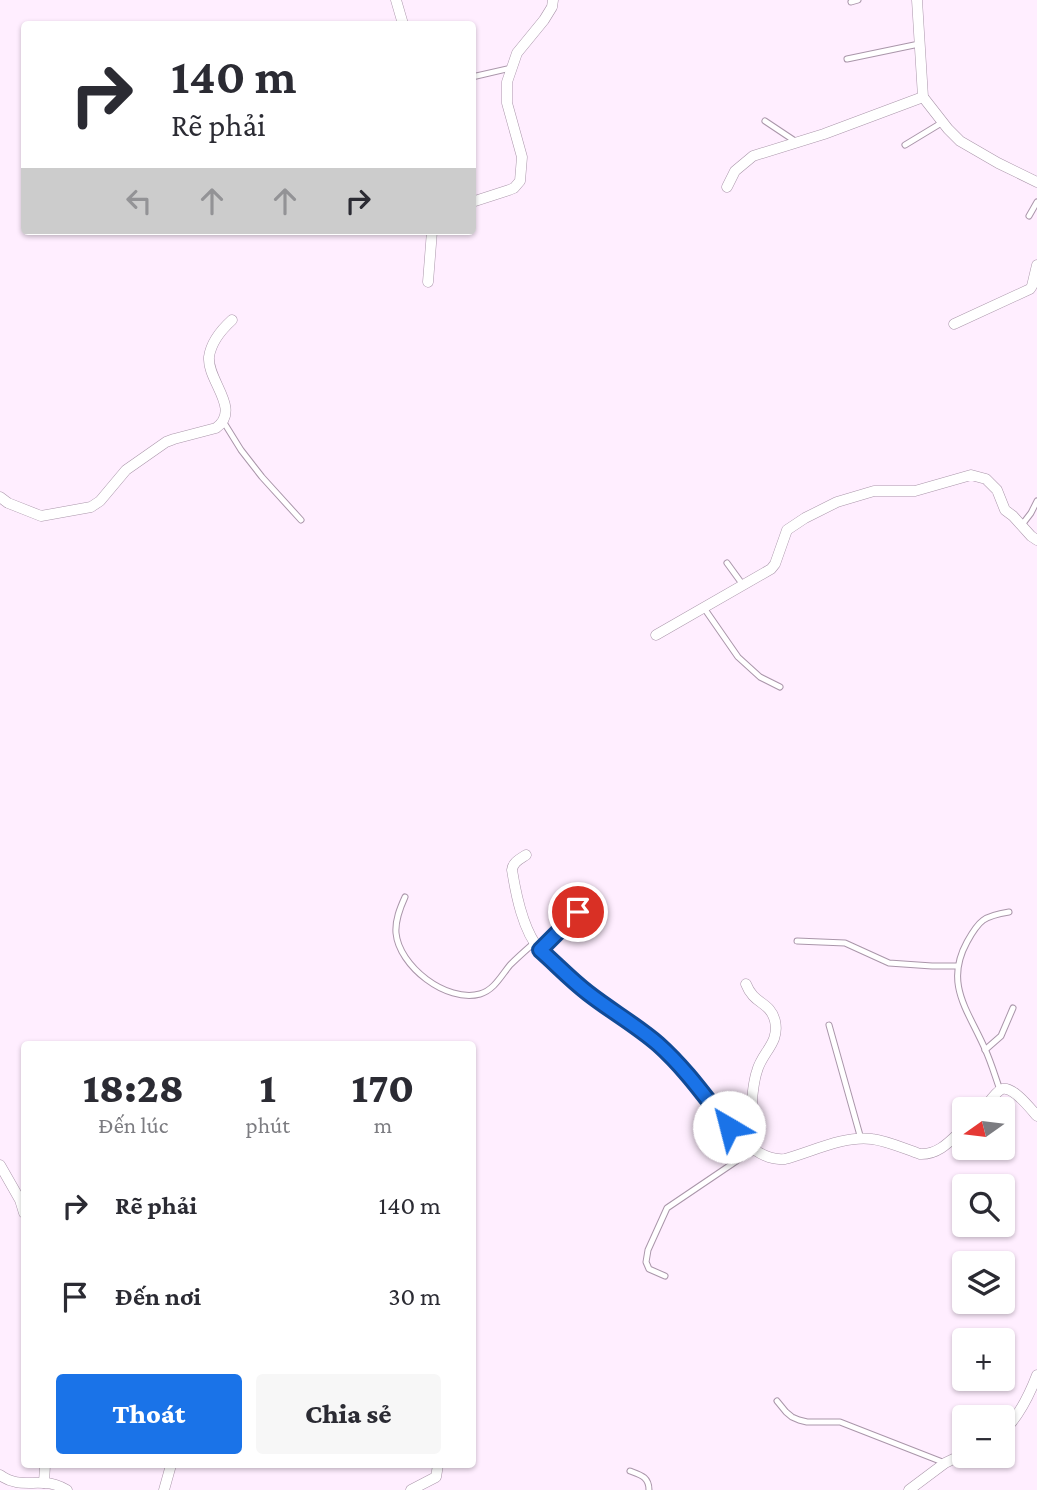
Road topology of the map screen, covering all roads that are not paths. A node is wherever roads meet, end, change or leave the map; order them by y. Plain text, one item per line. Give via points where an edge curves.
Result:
1 (396, 0) edge
2 (553, 0) edge
3 (917, 0) edge
4 (402, 21) edge
5 (920, 44) junction
6 (847, 59) dead end
7 (511, 68) junction
8 (476, 76) edge
9 (923, 97) junction
10 (765, 121) dead end
11 (943, 121) junction
12 (798, 143) junction
13 (905, 145) dead end
14 (1037, 182) edge
15 (727, 187) dead end
16 (476, 201) edge
17 (1037, 202) edge
18 (1029, 216) dead end
19 (432, 235) edge
20 (1037, 265) edge
21 (428, 282) dead end
22 (232, 320) dead end
23 (954, 324) dead end
24 (223, 421) junction
25 (0, 497) edge
26 (1037, 501) edge
27 (301, 520) dead end
28 (1021, 526) junction
29 (1037, 540) edge
30 (727, 564) dead end
31 (743, 585) junction
32 (704, 607) junction
33 (656, 635) dead end
34 (780, 688) dead end
35 (526, 855) dead end
36 (404, 897) dead end
37 (578, 912) dead end
38 (1009, 912) dead end
39 (797, 941) dead end
40 (537, 946) junction
41 (957, 966) junction
42 (746, 984) dead end
43 (1013, 1008) dead end
44 (829, 1025) dead end
45 (985, 1050) junction
46 (1000, 1090) junction
47 (994, 1097) edge
48 (1037, 1116) edge
49 (952, 1138) edge
50 (861, 1139) junction
51 (754, 1148) junction
52 (0, 1165) edge
53 (21, 1203) edge
54 (666, 1276) dead end
55 (1036, 1378) edge
56 (777, 1401) dead end
57 (1015, 1420) edge
58 (952, 1460) edge
59 (945, 1464) junction
60 (45, 1468) edge
61 (170, 1468) edge
62 (438, 1468) edge
63 (630, 1471) dead end
64 (0, 1475) edge
65 (44, 1483) junction
66 (67, 1490) edge
67 (164, 1490) edge
68 (411, 1490) edge
69 (649, 1490) edge
70 (909, 1490) edge

1 - 4 street
2 - 7 street via 544,20 516,53
3 - 5 street
5 - 6 lane
5 - 9 street
7 - 8 lane
7 - 16 street via 507,103 522,157 520,181 514,188
9 - 11 street
9 - 12 street
10 - 12 lane
11 - 13 lane
11 - 14 street via 972,149
12 - 15 street via 753,156 735,170
17 - 18 lane
19 - 21 street
20 - 23 street via 1030,289
22 - 24 street via 220,331 209,356 226,408
24 - 25 street via 216,428 166,442 126,470 91,507 41,516
24 - 27 lane via 262,477
26 - 28 lane
28 - 29 street
28 - 31 street via 1005,510 997,490 986,479 971,475 915,491 874,491 837,502 787,530 775,564
30 - 31 lane
31 - 32 street
32 - 33 street
32 - 34 lane via 738,657
35 - 40 street via 512,870 521,910
36 - 40 lane via 396,936 404,956 440,989 479,995 493,988 513,962
37 - 40 lane
38 - 41 lane via 990,915 975,927
39 - 41 lane via 845,943 889,963
40 - 51 street via 588,993 659,1045 729,1127
41 - 45 lane via 961,998
42 - 51 street via 752,996 771,1010 776,1027 776,1037 756,1072
43 - 45 lane via 1001,1036
44 - 50 lane
45 - 46 lane
46 - 47 street
46 - 48 street via 1012,1090
49 - 50 street via 926,1154
50 - 51 street via 776,1160
51 - 54 lane via 667,1208 646,1262 649,1269
52 - 53 street
55 - 57 street
56 - 59 lane via 799,1420 840,1422
58 - 59 street
59 - 70 street
60 - 65 street
61 - 67 street
62 - 68 street via 436,1477
63 - 69 lane via 644,1476
64 - 65 street via 14,1483
65 - 66 street

